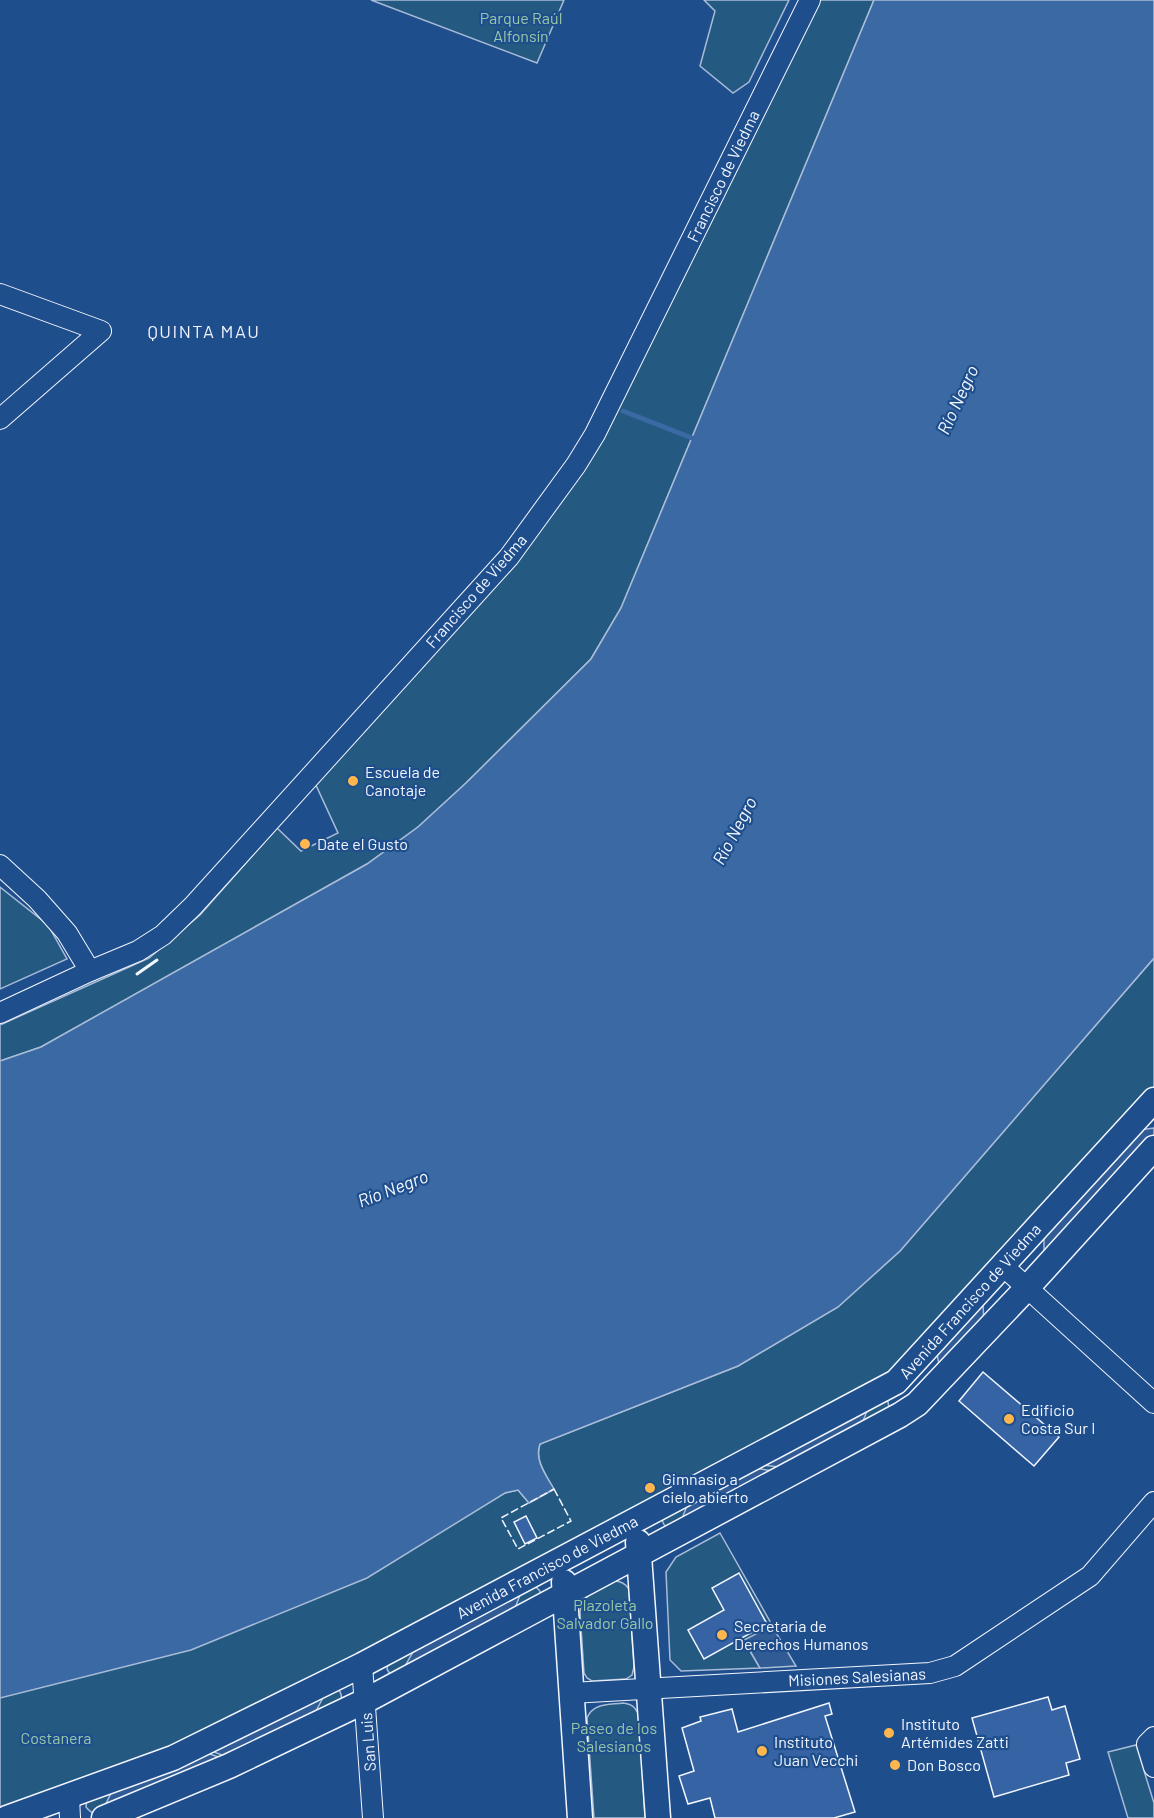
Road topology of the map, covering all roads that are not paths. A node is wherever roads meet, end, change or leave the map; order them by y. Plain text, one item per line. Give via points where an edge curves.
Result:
1 (810, 0) edge
2 (0, 294) edge
3 (0, 419) edge
4 (0, 865) edge
5 (90, 971) junction
6 (0, 1013) edge
7 (1154, 1100) edge
8 (1154, 1148) edge
9 (1002, 1265) junction
10 (1027, 1288) junction
11 (896, 1382) junction
12 (1154, 1403) edge
13 (917, 1404) junction
14 (1154, 1502) edge
15 (637, 1520) junction
16 (639, 1555) junction
17 (562, 1559) junction
18 (565, 1595) junction
19 (362, 1665) junction
20 (649, 1689) junction
21 (572, 1693) junction
22 (365, 1701) junction
23 (1154, 1737) edge
24 (1154, 1767) edge
25 (69, 1807) edge
26 (7, 1818) edge
27 (104, 1818) edge
28 (373, 1818) edge
29 (580, 1818) edge
30 (658, 1818) edge

1 - 5 street, Francisco de Viedma via 595,434 509,557 193,906 163,935 138,951
2 - 3 street via 101,331
4 - 5 street via 67,933
5 - 6 street, Francisco de Viedma
7 - 9 main road, Avenida Francisco de Viedma
8 - 10 main road, Avenida Francisco de Viedma
9 - 10 street
9 - 11 main road, Avenida Francisco de Viedma
10 - 12 street
10 - 13 main road, Avenida Francisco de Viedma
11 - 13 main road
11 - 15 main road, Avenida Francisco de Viedma
13 - 16 main road, Avenida Francisco de Viedma
14 - 20 street, Misiones Salesianas via 1090,1576 955,1666 930,1673
15 - 16 main road
15 - 17 main road, Avenida Francisco de Viedma
16 - 18 main road, Avenida Francisco de Viedma
16 - 20 main road
17 - 18 main road
17 - 19 main road, Avenida Francisco de Viedma
18 - 21 main road
18 - 22 main road, Avenida Francisco de Viedma
19 - 22 street, San Luis
19 - 25 main road, Avenida Francisco de Viedma
20 - 21 street, Misiones Salesianas
20 - 30 main road
21 - 29 main road
22 - 27 main road, Avenida Francisco de Viedma via 229,1766
22 - 28 street, San Luis
23 - 24 street via 1147,1744
25 - 26 main road, Avenida Francisco de Viedma

